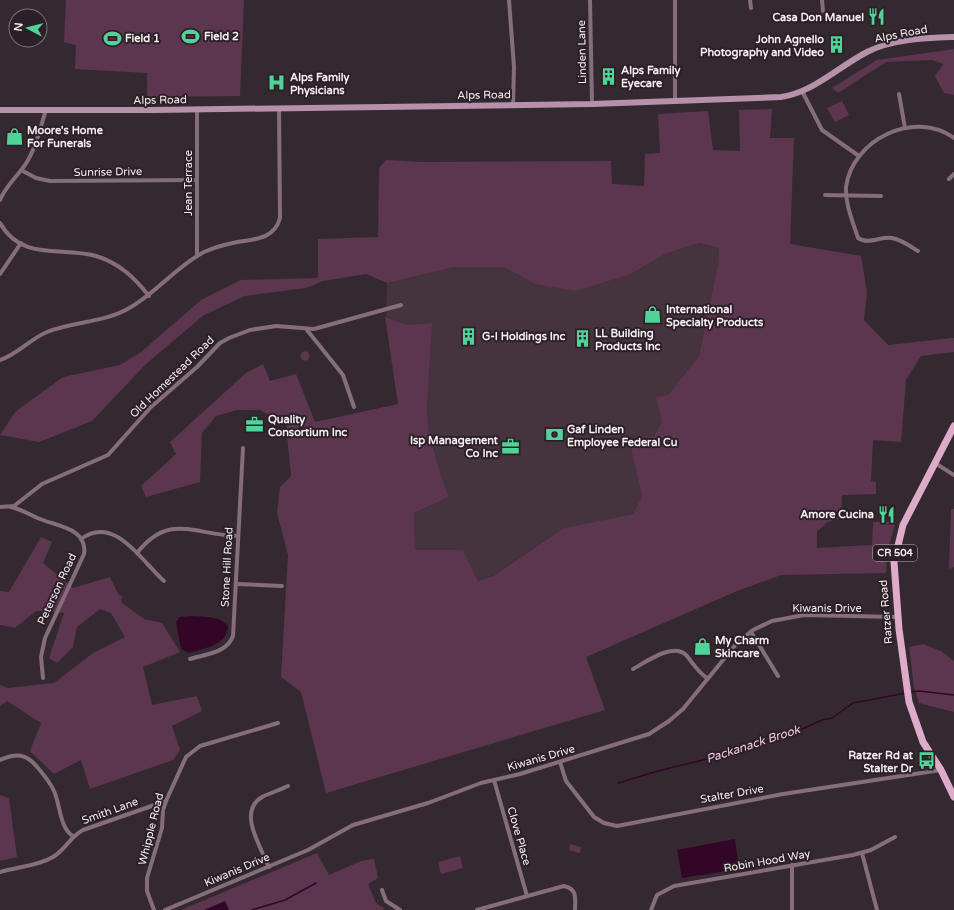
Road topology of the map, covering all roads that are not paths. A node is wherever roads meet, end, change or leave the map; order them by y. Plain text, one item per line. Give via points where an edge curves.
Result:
1 (509, 0) edge
2 (590, 0) edge
3 (675, 0) edge
4 (750, 0) edge
5 (822, 0) edge
6 (751, 8) dead end
7 (823, 11) dead end
8 (954, 37) edge
9 (802, 91) junction
10 (899, 94) dead end
11 (675, 101) junction
12 (592, 104) junction
13 (513, 105) junction
14 (279, 108) junction
15 (197, 109) junction
16 (0, 110) edge
17 (46, 110) junction
18 (905, 128) junction
19 (954, 138) edge
20 (859, 156) junction
21 (21, 170) junction
22 (954, 174) edge
23 (949, 179) dead end
24 (197, 180) junction
25 (824, 195) dead end
26 (846, 196) junction
27 (881, 196) dead end
28 (0, 200) edge
29 (0, 223) edge
30 (21, 243) junction
31 (918, 251) dead end
32 (198, 256) junction
33 (0, 274) edge
34 (149, 296) junction
35 (401, 305) dead end
36 (307, 330) junction
37 (0, 360) edge
38 (354, 407) dead end
39 (954, 426) edge
40 (243, 448) dead end
41 (935, 462) junction
42 (954, 475) edge
43 (0, 507) edge
44 (10, 507) junction
45 (238, 536) junction
46 (81, 539) junction
47 (137, 553) junction
48 (164, 581) dead end
49 (236, 584) junction
50 (282, 586) dead end
51 (897, 617) junction
52 (751, 632) junction
53 (190, 659) dead end
54 (633, 669) dead end
55 (778, 676) dead end
56 (43, 678) dead end
57 (708, 678) junction
58 (278, 723) dead end
59 (0, 760) edge
60 (560, 762) junction
61 (941, 770) junction
62 (494, 780) junction
63 (288, 786) dead end
64 (954, 797) edge
65 (166, 800) junction
66 (74, 836) junction
67 (895, 837) dead end
68 (862, 853) junction
69 (792, 865) junction
70 (269, 867) junction
71 (0, 872) edge
72 (382, 890) dead end
73 (527, 896) junction
74 (154, 910) edge
75 (165, 910) edge
76 (400, 910) edge
77 (478, 910) edge
78 (575, 910) edge
79 (651, 910) edge
80 (792, 910) edge
81 (877, 910) edge

1 - 13 street via 514,67
2 - 12 street, Linden Lane
3 - 11 street
4 - 6 street
5 - 7 street
8 - 9 main road, Alps Road via 873,49
9 - 11 main road, Alps Road via 781,97
9 - 20 street via 822,130
10 - 18 street
11 - 12 main road, Alps Road
12 - 13 main road, Alps Road
13 - 14 main road, Alps Road
14 - 15 main road, Alps Road
14 - 32 street via 280,212 277,225 263,238 223,245
15 - 17 main road, Alps Road
15 - 24 street, Jean Terrace
16 - 17 main road, Alps Road
17 - 21 street via 36,144
18 - 19 street via 930,128
18 - 20 street via 892,131 873,141
20 - 26 street via 850,171
21 - 24 street, Sunrise Drive via 36,178 50,181
21 - 28 street
22 - 23 street
24 - 32 street, Jean Terrace
25 - 26 street
26 - 27 street
26 - 31 street via 858,238 868,241 891,238 902,241
29 - 30 street
30 - 33 street
30 - 34 street via 38,250 87,254 107,260 129,273
32 - 34 street
34 - 37 street via 108,318 46,333
35 - 36 street, Old Homestead Road
36 - 38 street via 344,375
36 - 44 street, Old Homestead Road via 293,327 261,328 239,333 220,342 197,367 151,407 108,455 42,484
39 - 41 main road, Ratzer Road / CR 504
40 - 45 street, Stone Hill Road
41 - 42 street
41 - 51 main road, Ratzer Road / CR 504 via 903,526 897,546 894,575
43 - 44 street
44 - 46 street via 41,520 65,526
45 - 47 street via 176,528 156,535
45 - 49 street, Stone Hill Road
46 - 47 street via 91,533 107,532 117,536
46 - 56 street, Peterson Road via 84,554 41,648
47 - 48 street
49 - 50 street
49 - 53 street, Stone Hill Road via 231,640 218,651
51 - 52 street, Kiwanis Drive via 793,616 772,621
51 - 61 main road, Ratzer Road / CR 504 via 907,694 923,742
52 - 55 street
52 - 57 street, Kiwanis Drive via 737,643
54 - 57 street via 666,652 676,650 684,654 698,672
57 - 60 street, Kiwanis Drive via 683,708 660,728 637,738
58 - 65 street, Whipple Road via 194,749 186,757
59 - 66 street via 16,754 33,761 54,790 65,828
60 - 61 street, Stalter Drive via 566,781 594,817 617,826 783,794
60 - 62 street, Kiwanis Drive
61 - 64 main road, Ratzer Road / CR 504
62 - 70 street, Kiwanis Drive via 353,825 308,850
62 - 73 street, Clove Place
63 - 70 street via 260,799 250,814 251,824
65 - 66 street, Smith Lane via 83,830
65 - 74 street, Whipple Road via 162,828 146,884
66 - 71 street, Smith Lane via 59,853 46,860
67 - 68 street, Robin Hood Way
68 - 69 street, Robin Hood Way
68 - 81 street
69 - 79 street, Robin Hood Way via 674,886 657,895
69 - 80 street
70 - 75 street, Kiwanis Drive
72 - 76 street via 386,901
73 - 77 street
73 - 78 street via 560,886 572,889 575,894

